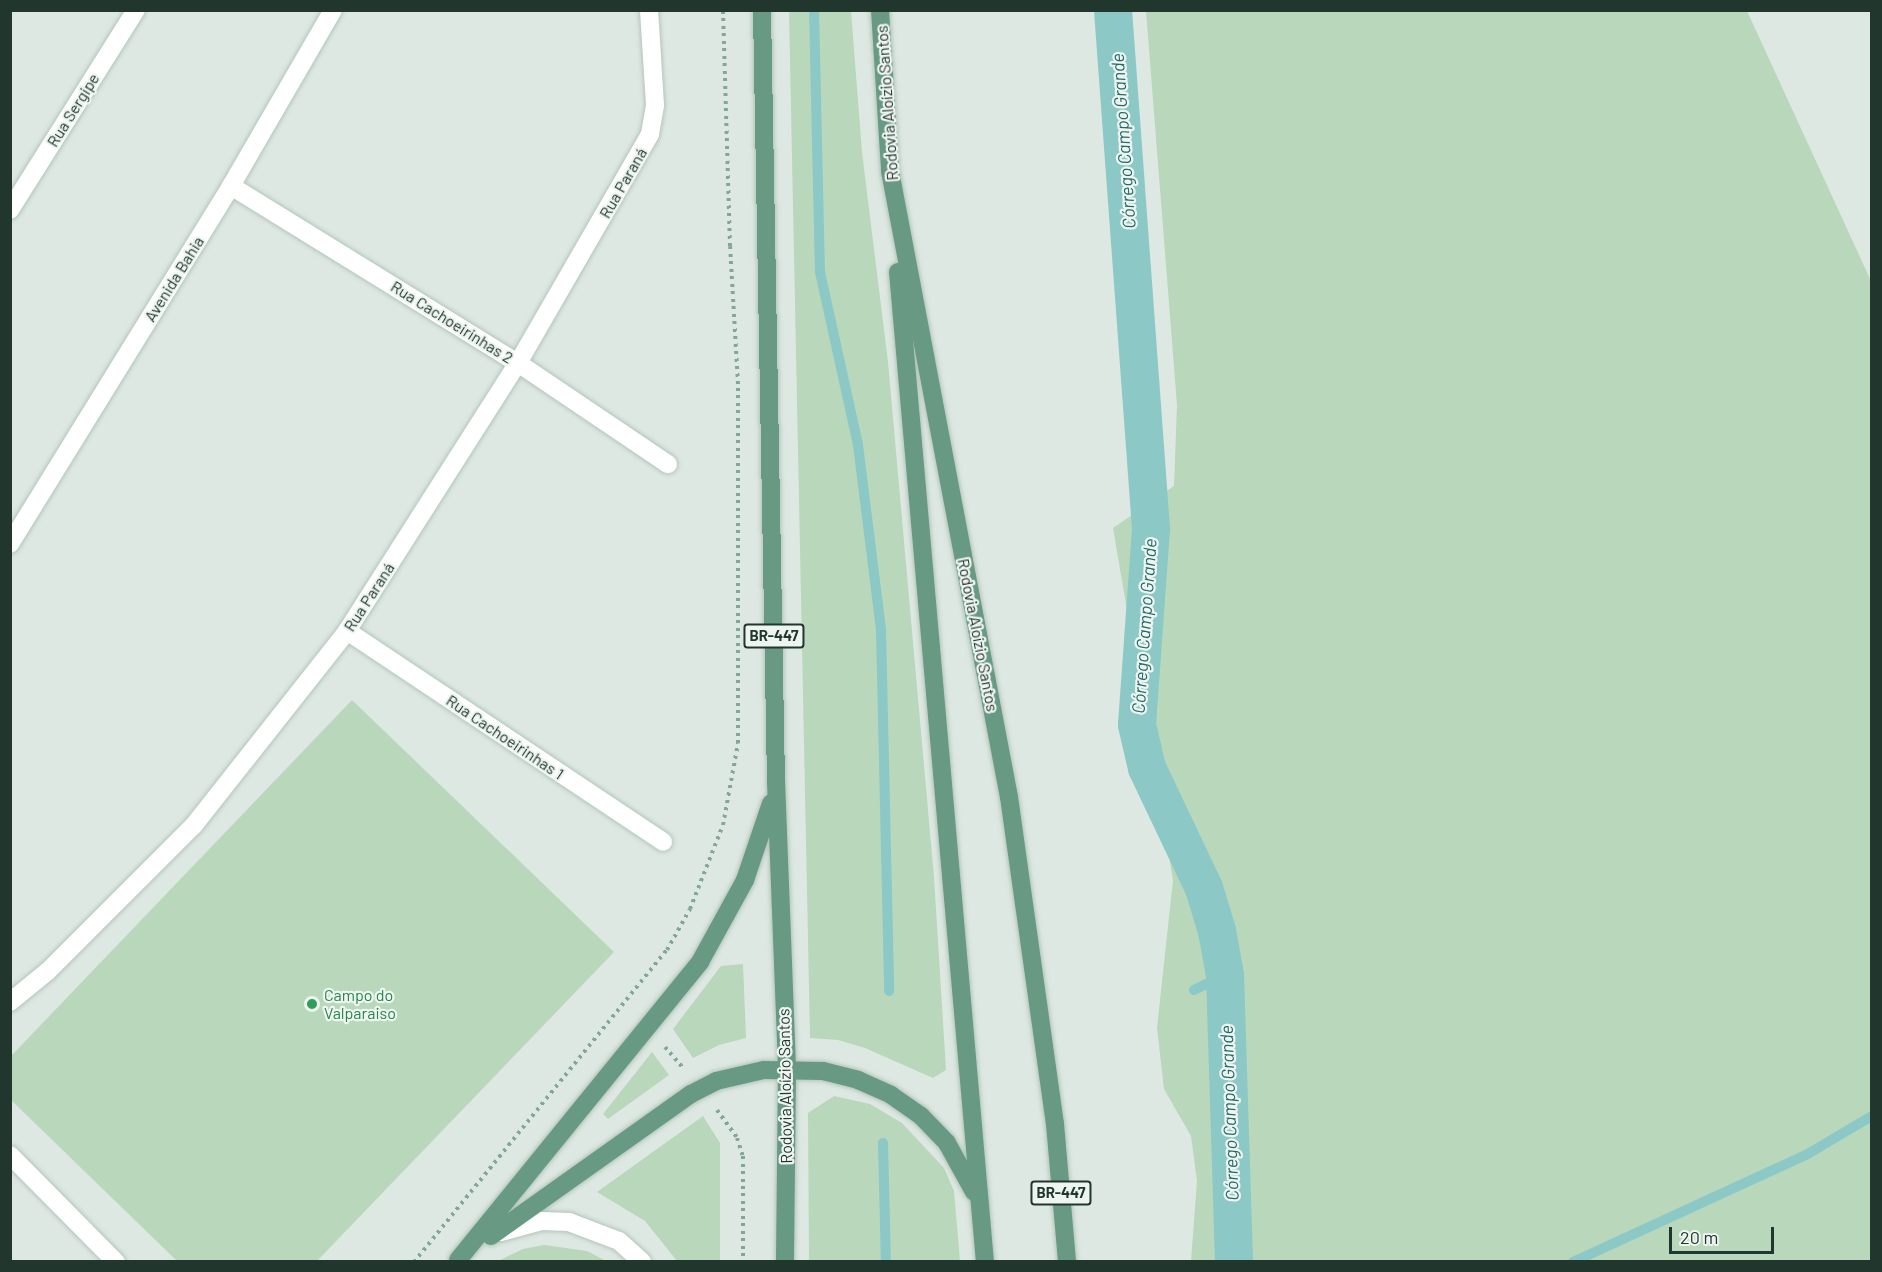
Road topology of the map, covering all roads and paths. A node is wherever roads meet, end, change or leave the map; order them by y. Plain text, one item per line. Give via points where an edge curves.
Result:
1 (136, 10) edge
2 (333, 10) edge
3 (649, 10) edge
4 (723, 10) edge
5 (762, 10) edge
6 (880, 10) edge
7 (890, 171) junction
8 (231, 186) junction
9 (10, 210) edge
10 (518, 363) junction
11 (668, 464) dead end
12 (10, 543) edge
13 (347, 631) junction
14 (776, 781) junction
15 (663, 842) dead end
16 (10, 1002) edge
17 (648, 1028) junction
18 (787, 1069) junction
19 (701, 1089) junction
20 (10, 1155) edge
21 (981, 1207) junction
22 (491, 1236) junction
23 (458, 1261) edge
24 (116, 1262) edge
25 (414, 1262) edge
26 (642, 1262) edge
27 (743, 1262) edge
28 (785, 1262) edge
29 (985, 1262) edge
30 (1067, 1262) edge

1 - 9 street, Rua Sergipe
2 - 8 street, Avenida Bahia
3 - 10 street, Rua Paraná via 655,105 650,134
4 - 25 path via 729,246 738,384 738,743 723,825 690,909 667,950
5 - 14 main road, Rodovia Aloízio Santos / BR-447
6 - 7 main road, Rodovia Aloízio Santos / BR-447
7 - 21 main road
7 - 30 main road, Rodovia Aloízio Santos / BR-447 via 1009,797 1055,1124
8 - 10 street, Rua Cachoeirinhas 2
8 - 12 street, Avenida Bahia
10 - 11 street, Rua Cachoeirinhas 2
10 - 13 street, Rua Paraná
13 - 15 street, Rua Cachoeirinhas 1
13 - 16 street, Rua Paraná via 194,825 48,971
14 - 17 main road via 764,831 723,926
14 - 18 main road, Rodovia Aloízio Santos / BR-447
17 - 19 path
17 - 23 main road
18 - 19 main road via 743,1072
18 - 21 main road via 823,1071 858,1080 891,1095 921,1116 962,1166
18 - 28 main road, Rodovia Aloízio Santos / BR-447
19 - 22 main road
19 - 27 path via 741,1146
20 - 24 street
21 - 29 main road
22 - 23 street
22 - 26 street via 516,1226 569,1221 619,1241

